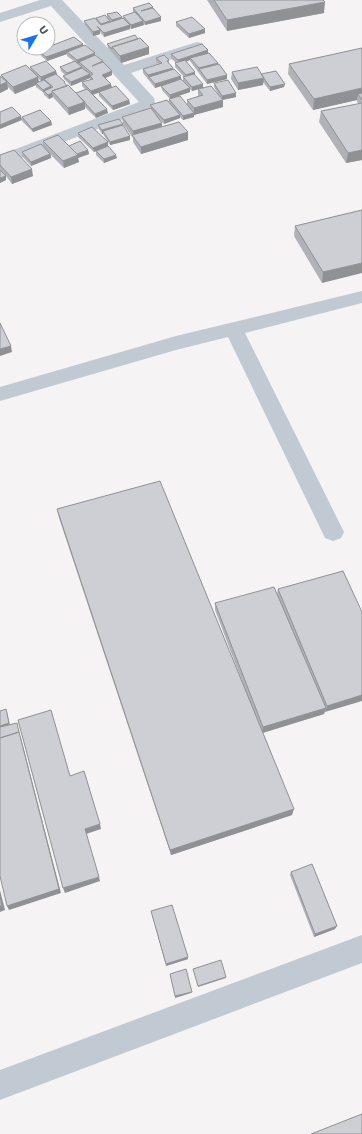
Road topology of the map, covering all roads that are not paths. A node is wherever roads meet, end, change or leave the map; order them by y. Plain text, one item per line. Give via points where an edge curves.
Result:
1 (54, 0) edge
2 (0, 18) edge
3 (197, 46) edge
4 (122, 71) junction
5 (3, 155) edge
6 (362, 297) edge
7 (233, 328) junction
8 (0, 394) edge
9 (333, 532) dead end
10 (362, 949) edge
11 (0, 1085) edge

1 - 2 street
1 - 4 street
3 - 4 street
4 - 5 street via 146,98 147,103 142,107
6 - 7 street
7 - 8 street
7 - 9 street
10 - 11 street

